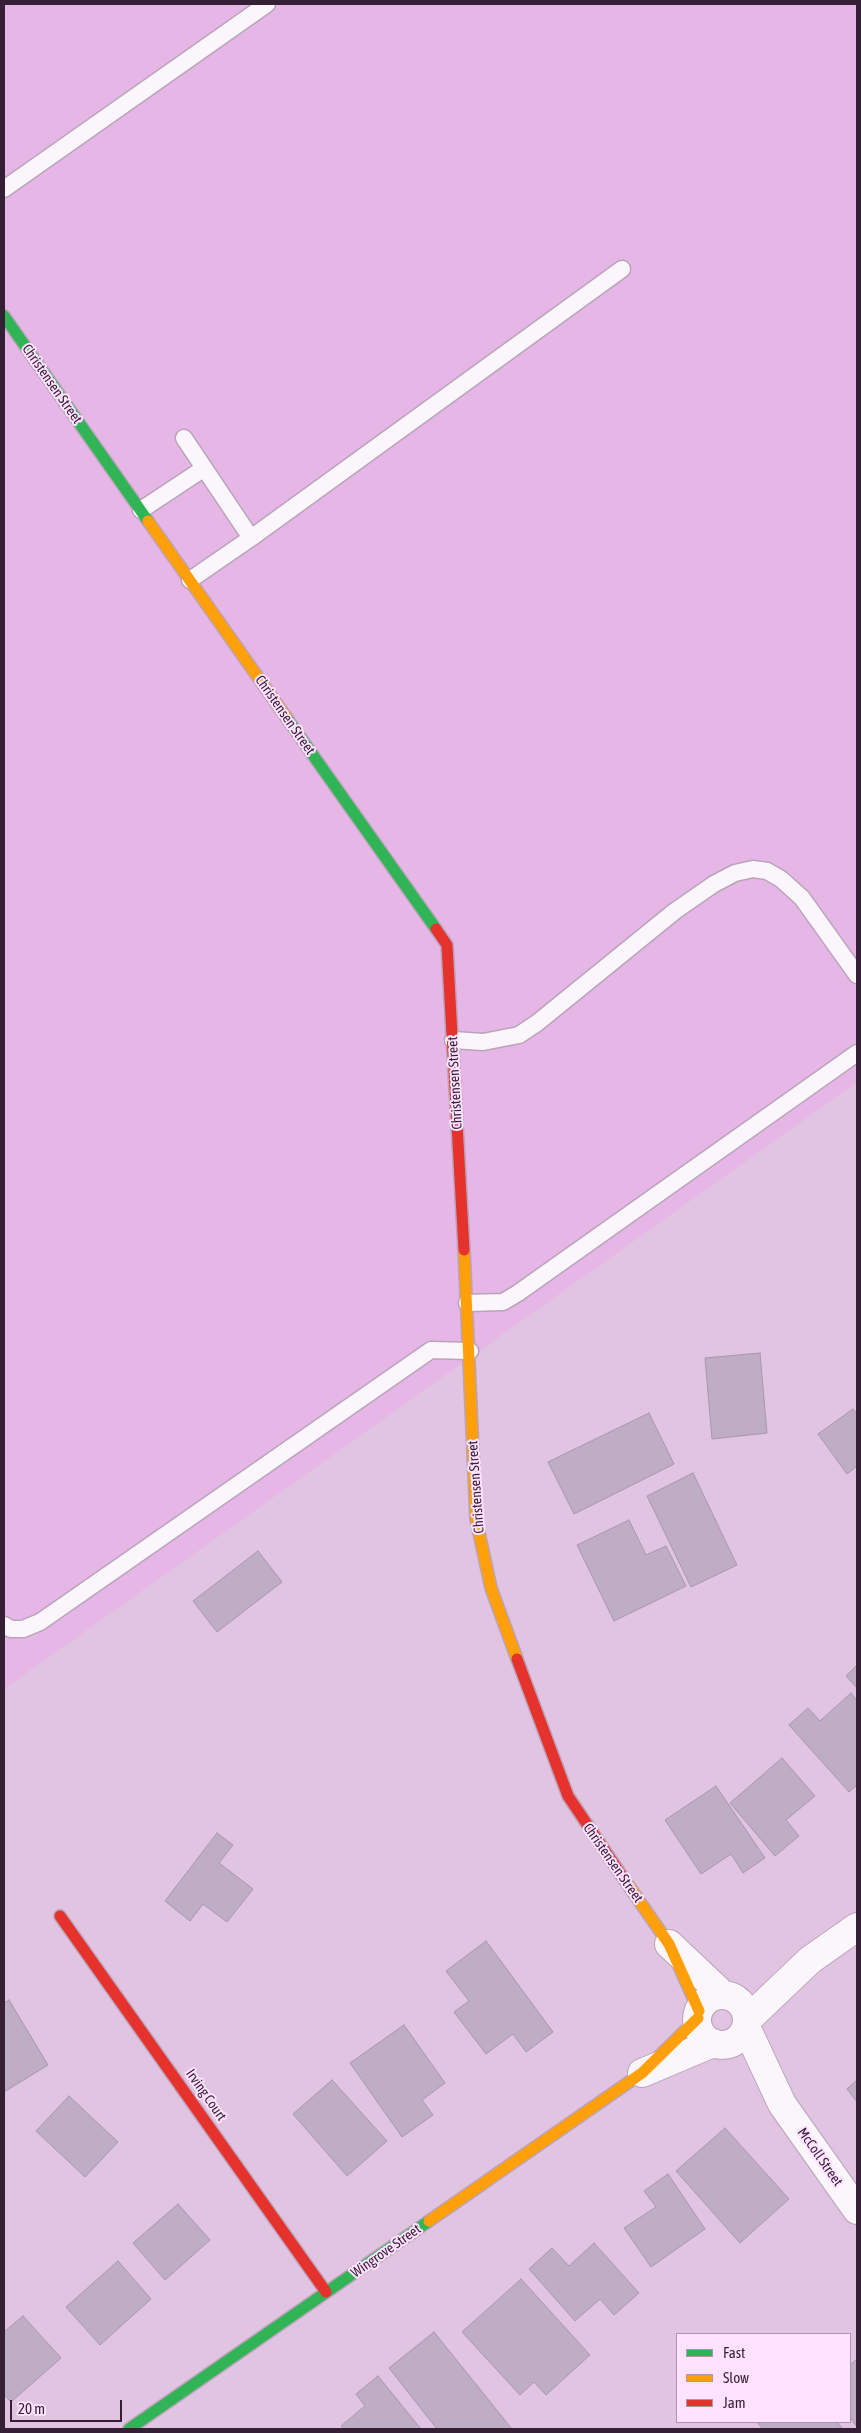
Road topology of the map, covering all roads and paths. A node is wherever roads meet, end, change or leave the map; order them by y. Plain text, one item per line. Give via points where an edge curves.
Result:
1 (267, 4) edge
2 (4, 190) edge
3 (622, 269) dead end
4 (4, 316) edge
5 (184, 438) dead end
6 (204, 469) junction
7 (141, 510) junction
8 (251, 538) junction
9 (190, 580) junction
10 (857, 976) edge
11 (453, 1040) junction
12 (857, 1052) edge
13 (467, 1303) junction
14 (470, 1351) junction
15 (4, 1626) edge
16 (60, 1916) dead end
17 (857, 1926) edge
18 (669, 1944) junction
19 (810, 1960) junction
20 (726, 1995) junction
21 (698, 2014) junction
22 (747, 2023) junction
23 (717, 2044) junction
24 (642, 2073) junction
25 (782, 2104) junction
26 (857, 2210) edge
27 (326, 2292) junction
28 (129, 2429) edge

1 - 2 lane
3 - 8 lane
4 - 7 street, Christensen Street
5 - 6 lane
6 - 7 lane
6 - 8 lane
7 - 9 street, Christensen Street
8 - 9 lane
9 - 11 street, Christensen Street via 448,945
10 - 11 lane via 802,898 774,875 753,869 735,873 714,884 675,911 519,1035 483,1042
11 - 13 street, Christensen Street
12 - 13 lane via 518,1293 503,1302
13 - 14 street, Christensen Street
14 - 15 lane via 431,1350 40,1622 23,1629
14 - 18 street, Christensen Street via 476,1520 491,1588 568,1796
16 - 27 street, Irving Court
17 - 19 street
18 - 20 street, Christensen Street
18 - 21 street, Christensen Street
19 - 20 street
19 - 22 street
20 - 21 street via 708,1999
20 - 22 street via 742,2005
21 - 23 street via 701,2034
21 - 24 street, Wingrove Street
22 - 23 street via 737,2040
22 - 25 street, McColl Street
23 - 24 street, Wingrove Street
23 - 25 street, McColl Street
24 - 27 street, Wingrove Street
25 - 26 street, McColl Street
27 - 28 street, Wingrove Street

